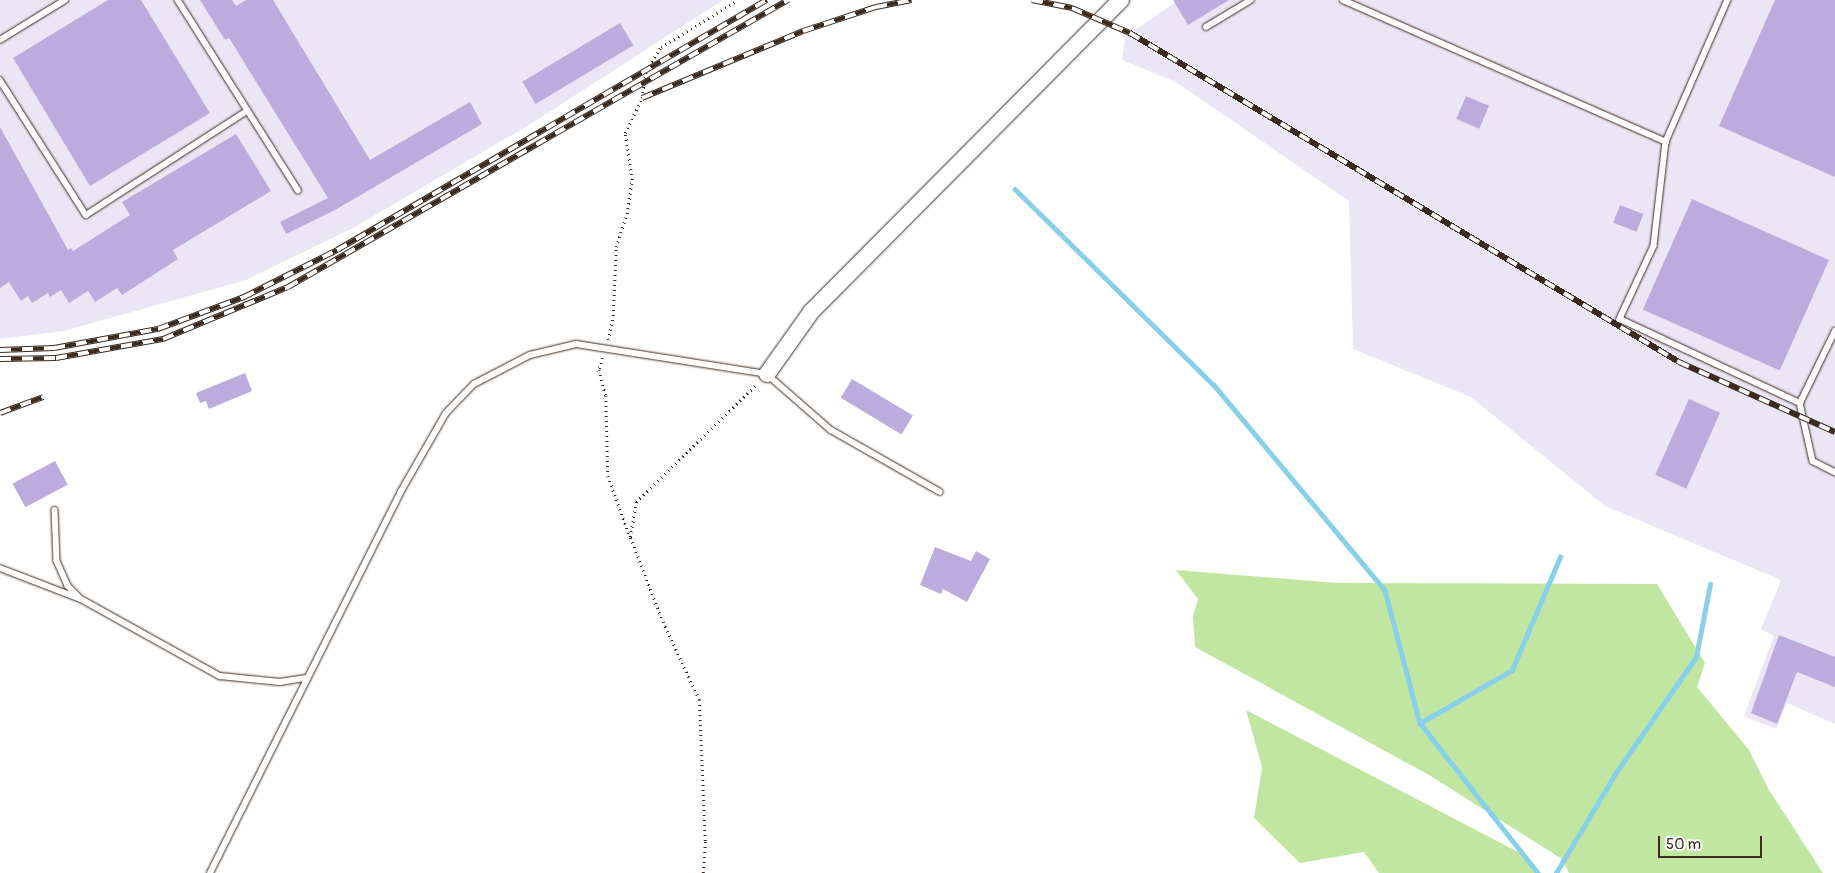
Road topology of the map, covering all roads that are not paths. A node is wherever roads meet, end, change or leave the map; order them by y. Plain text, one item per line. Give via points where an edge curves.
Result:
1 (65, 0) edge
2 (178, 0) edge
3 (1121, 0) edge
4 (1251, 0) edge
5 (1344, 0) edge
6 (1361, 0) edge
7 (1728, 0) edge
8 (1364, 7) junction
9 (1206, 26) dead end
10 (0, 40) edge
11 (0, 80) edge
12 (248, 111) junction
13 (1666, 142) junction
14 (298, 190) dead end
15 (1835, 331) edge
16 (767, 374) junction
17 (1800, 404) junction
18 (1835, 472) edge
19 (940, 492) dead end
20 (56, 510) dead end
21 (0, 568) edge
22 (81, 599) junction
23 (306, 678) junction
24 (210, 873) edge

1 - 10 lane
2 - 12 lane
3 - 16 street via 811,312
4 - 9 lane
5 - 8 lane
6 - 8 lane
7 - 13 lane
8 - 13 lane
11 - 12 lane via 86,215
12 - 14 lane
13 - 17 lane via 1654,246 1620,319
15 - 17 lane
16 - 19 lane via 831,430
16 - 23 lane via 576,344 530,355 474,384 446,413
17 - 18 lane via 1813,461
20 - 22 lane via 57,561 68,586
21 - 22 lane
22 - 23 lane via 220,676 280,682
23 - 24 lane

